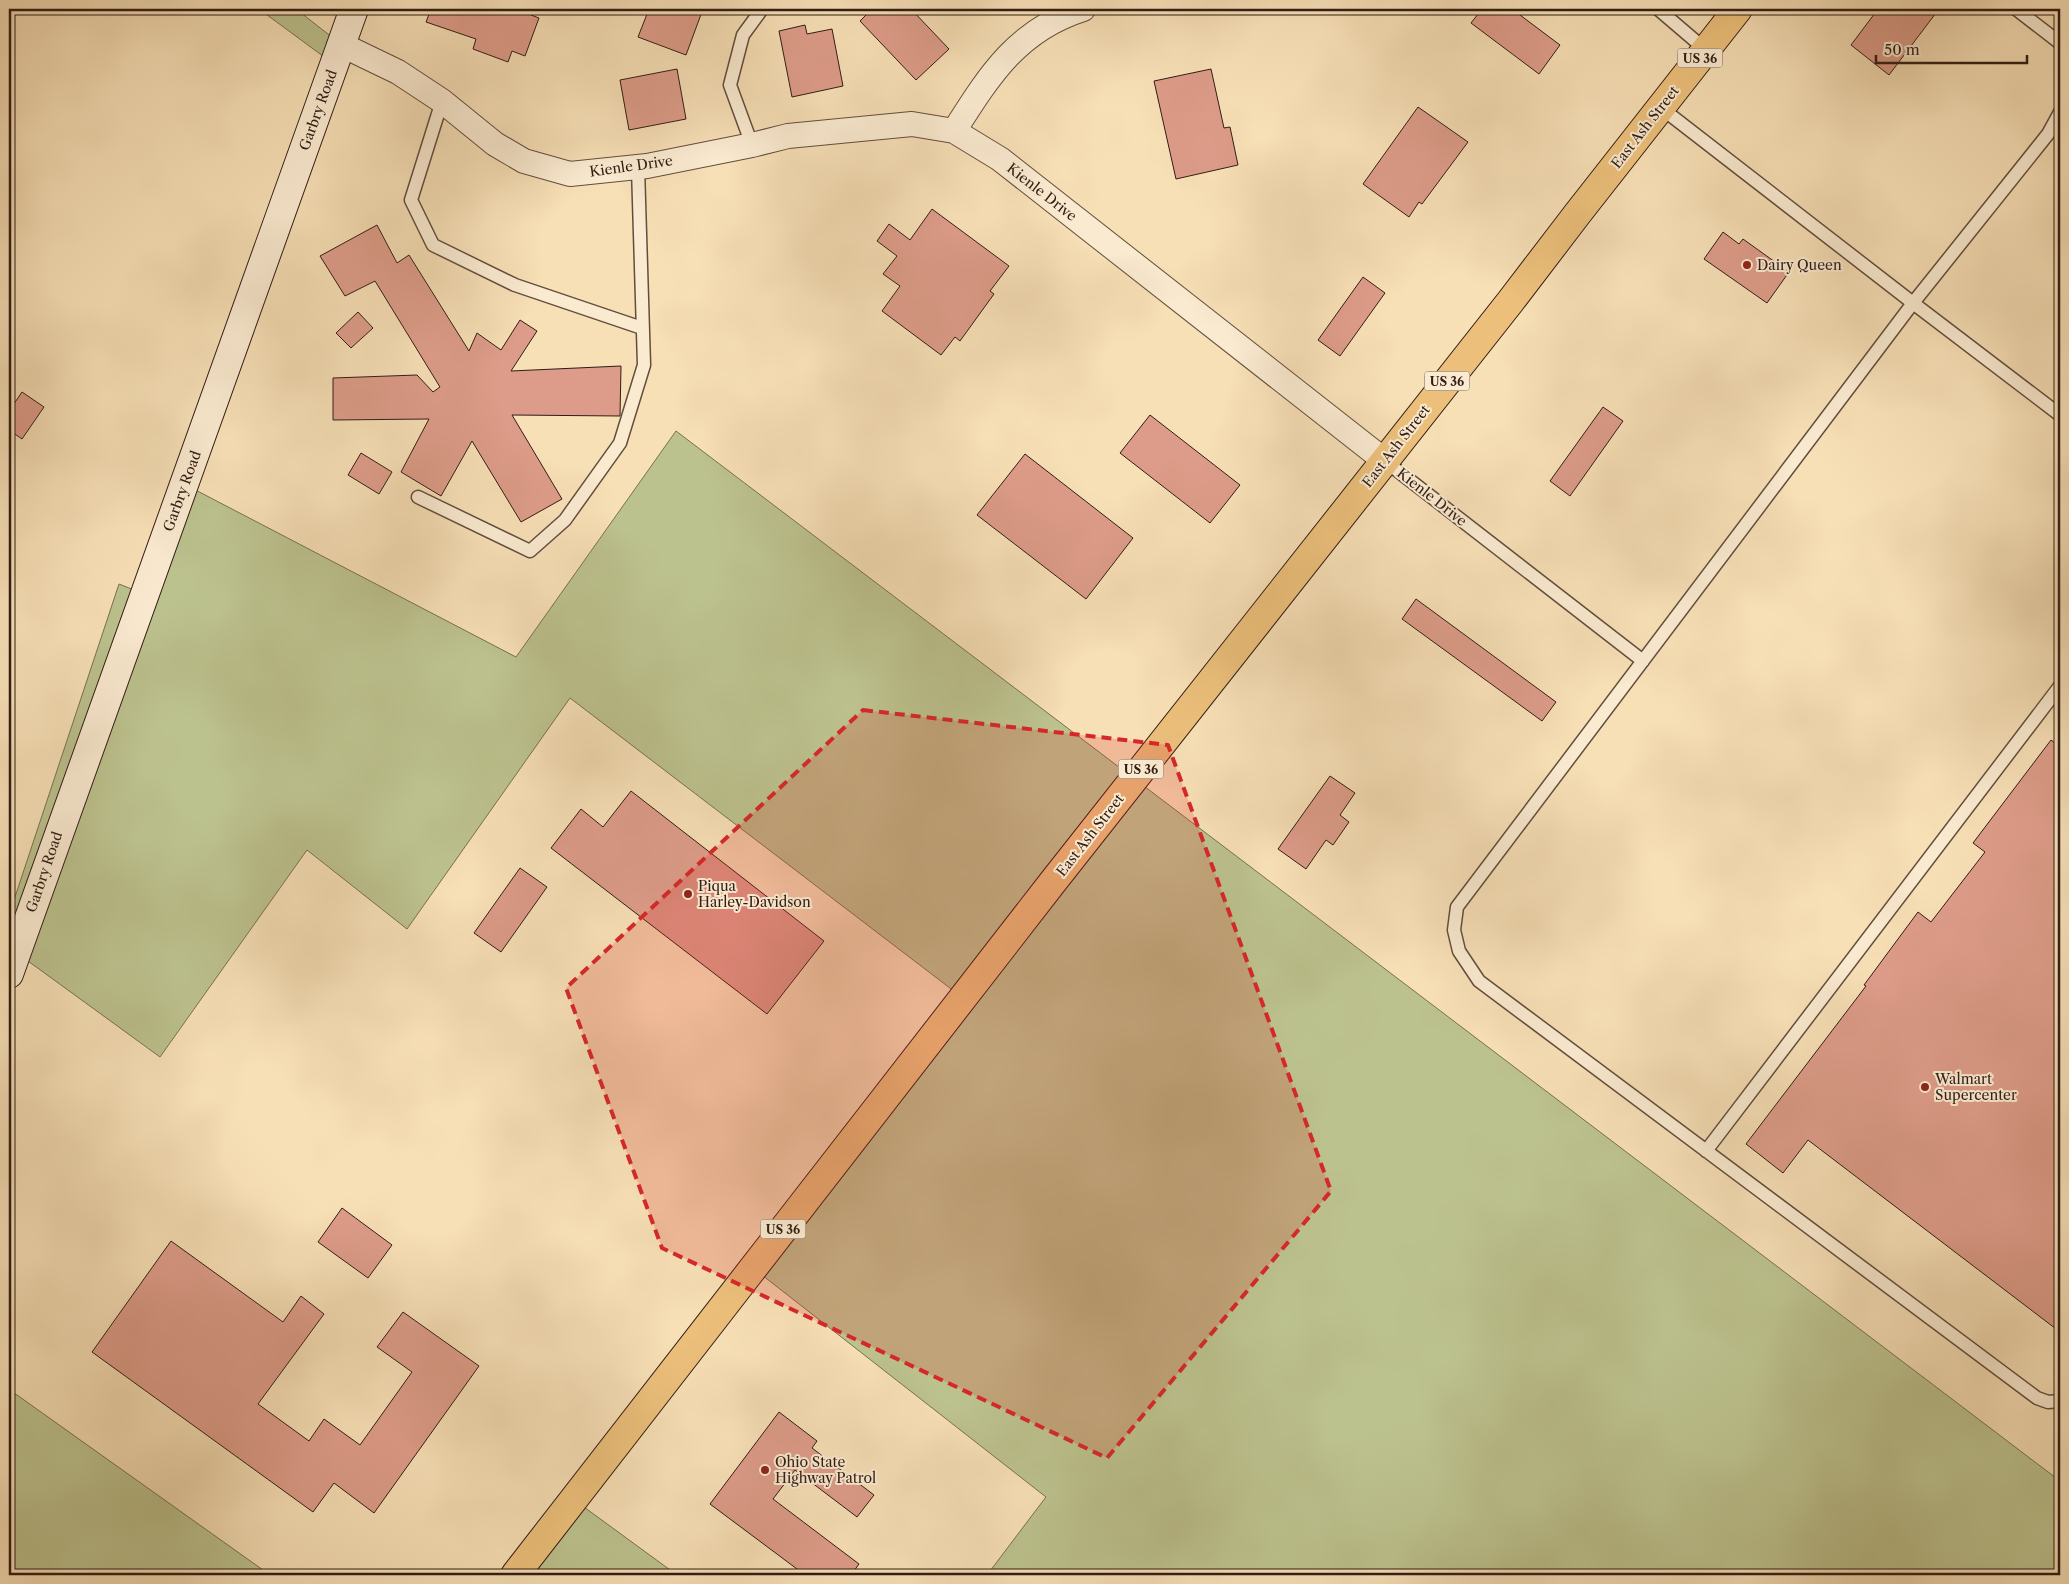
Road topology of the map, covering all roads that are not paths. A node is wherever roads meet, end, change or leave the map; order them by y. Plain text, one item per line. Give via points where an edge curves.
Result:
1 (354, 9) edge
2 (762, 9) edge
3 (1083, 9) edge
4 (1658, 9) edge
5 (1738, 9) edge
6 (2016, 9) edge
7 (2060, 43) edge
8 (342, 45) junction
9 (1706, 50) junction
10 (442, 101) junction
11 (1660, 107) junction
12 (2060, 112) edge
13 (954, 131) junction
14 (752, 145) junction
15 (638, 168) junction
16 (1913, 304) junction
17 (642, 328) junction
18 (2060, 415) edge
19 (1385, 461) junction
20 (418, 497) dead end
21 (1643, 661) junction
22 (2060, 686) edge
23 (9, 974) edge
24 (1706, 1151) junction
25 (2060, 1400) edge
26 (515, 1575) edge

1 - 8 street, Garbry Road
2 - 14 lane via 743,36 730,85
3 - 13 street via 1064,15 1020,42 990,75
4 - 9 lane
5 - 9 main road, East Ash Street / US 36
6 - 7 lane
8 - 10 street, Kienle Drive via 398,72
8 - 23 street, Garbry Road
9 - 11 main road, East Ash Street / US 36
10 - 15 street, Kienle Drive via 495,144 524,162 570,174
10 - 17 lane via 411,200 434,245 515,284
11 - 16 lane
11 - 19 main road, East Ash Street / US 36
12 - 16 lane via 2048,134
13 - 14 street, Kienle Drive via 912,124 788,136
13 - 19 street, Kienle Drive via 1000,159
14 - 15 street, Kienle Drive
15 - 17 lane
16 - 18 lane
16 - 21 lane
17 - 20 lane via 644,364 620,443 565,520 530,551
19 - 21 lane, Kienle Drive
19 - 26 main road, East Ash Street / US 36 via 1052,883
21 - 24 lane via 1457,907 1454,930 1460,951 1479,981
22 - 24 lane
24 - 25 lane via 2037,1398 2048,1402

